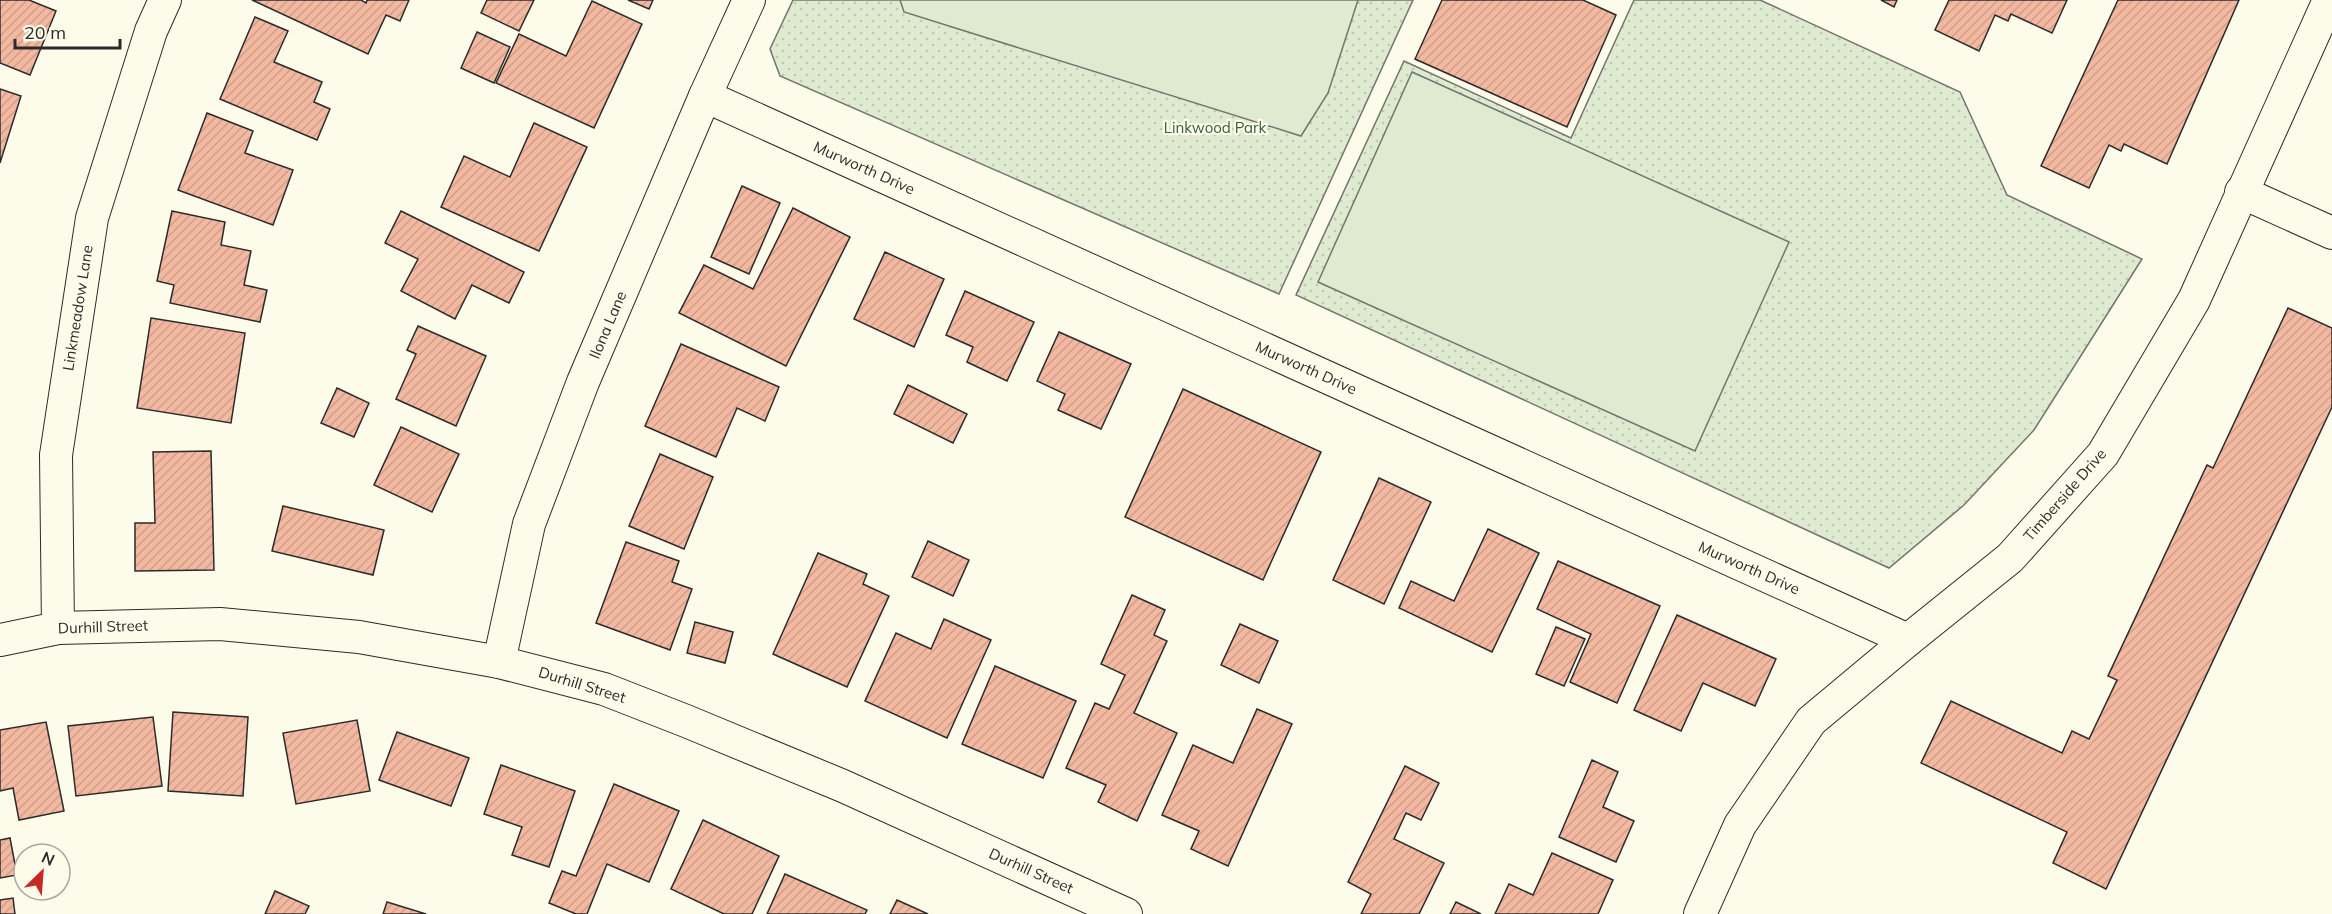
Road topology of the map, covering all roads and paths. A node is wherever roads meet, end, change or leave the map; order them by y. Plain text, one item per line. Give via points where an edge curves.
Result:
1 (165, 0) edge
2 (749, 0) edge
3 (2329, 0) edge
4 (705, 96) junction
5 (2241, 192) junction
6 (2332, 233) edge
7 (58, 628) junction
8 (0, 640) edge
9 (1908, 640) junction
10 (499, 662) junction
11 (1126, 914) edge
12 (1700, 914) edge

1 - 7 street, Linkmeadow Lane via 151,31 92,218 56,455
2 - 4 street, Ilona Lane
3 - 5 street, Timberside Drive
4 - 9 street, Murworth Drive
4 - 10 street, Ilona Lane via 583,382 529,524
5 - 6 street
5 - 9 street, Timberside Drive via 2194,300 2103,454 2010,558
7 - 8 street, Durhill Street
7 - 10 street, Durhill Street via 220,624 359,637
9 - 12 street, Timberside Drive via 1811,721 1740,825
10 - 11 street, Durhill Street via 604,689 686,721 843,786

